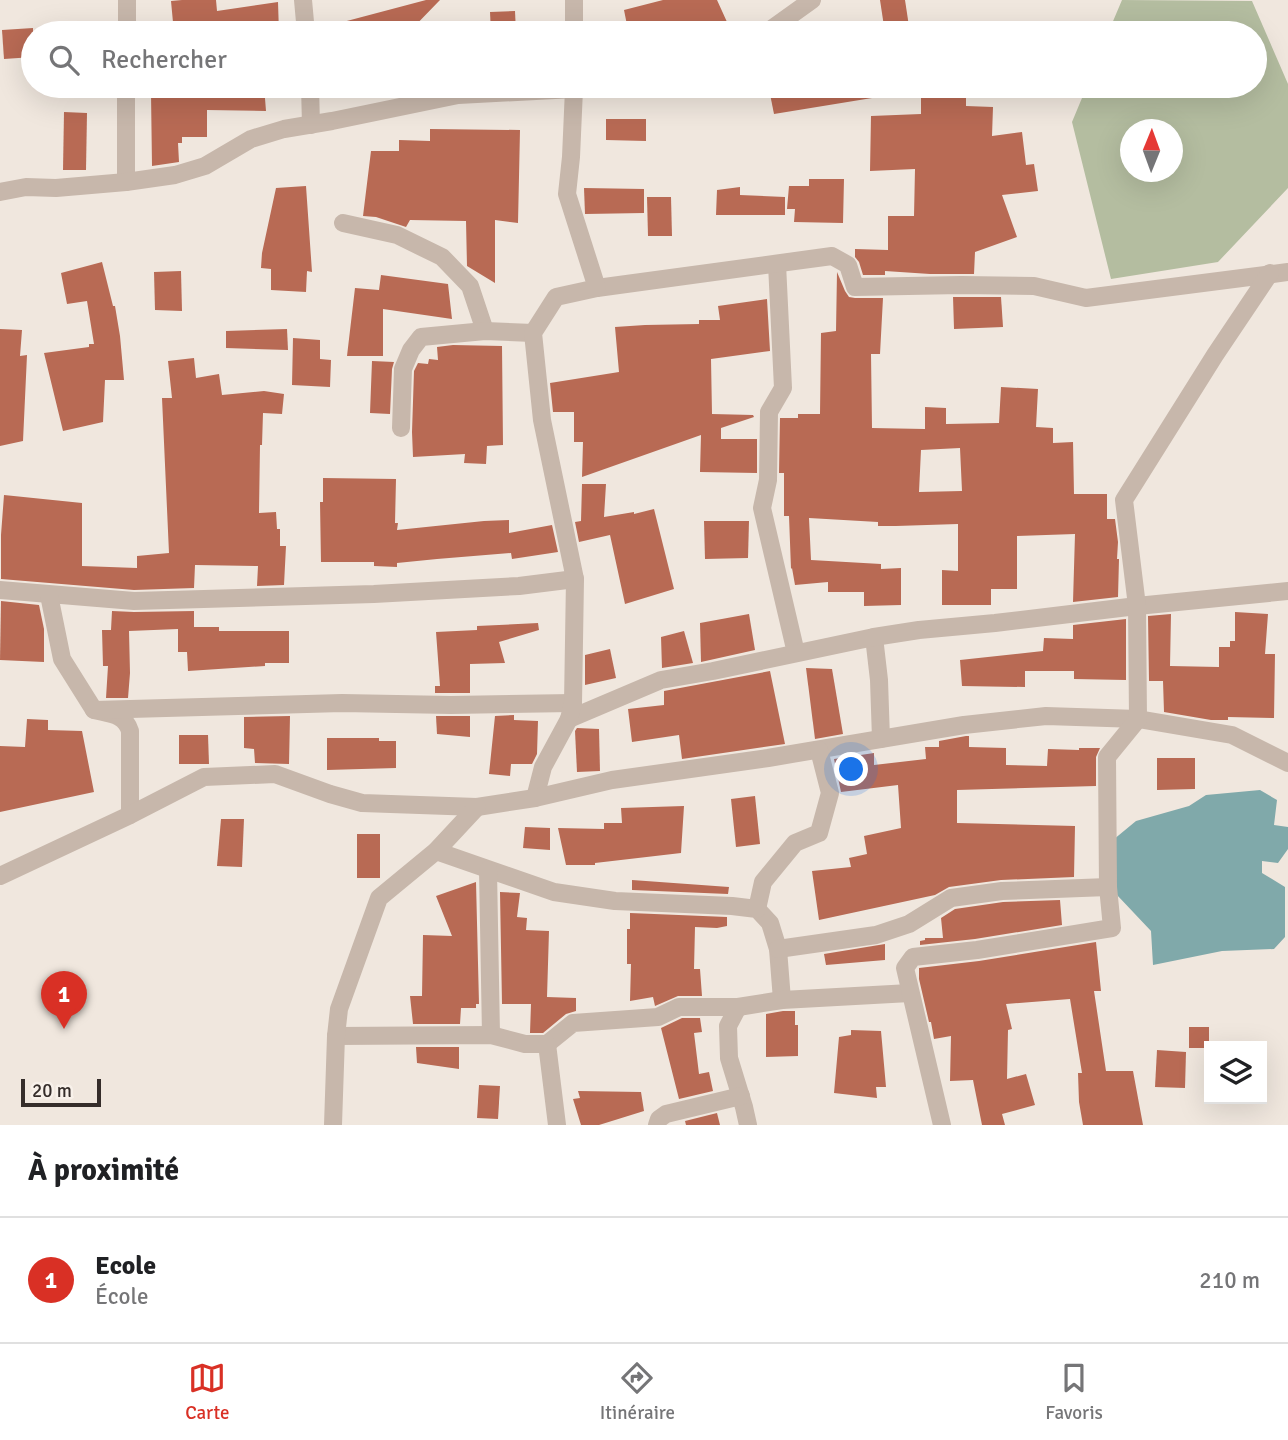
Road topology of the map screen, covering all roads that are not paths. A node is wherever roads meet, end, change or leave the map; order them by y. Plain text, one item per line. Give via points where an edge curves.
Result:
1 (127, 0) edge
2 (303, 0) edge
3 (574, 0) edge
4 (812, 0) edge
5 (127, 21) edge
6 (305, 21) edge
7 (574, 21) edge
8 (783, 21) edge
9 (126, 98) edge
10 (310, 98) edge
11 (443, 98) edge
12 (574, 98) edge
13 (311, 125) junction
14 (126, 182) junction
15 (0, 192) edge
16 (343, 223) dead end
17 (777, 264) junction
18 (1279, 272) edge
19 (597, 288) junction
20 (485, 331) junction
21 (533, 333) junction
22 (401, 428) dead end
23 (575, 579) junction
24 (0, 590) edge
25 (1288, 591) edge
26 (49, 595) junction
27 (1137, 606) junction
28 (874, 637) junction
29 (796, 653) junction
30 (94, 710) junction
31 (571, 711) junction
32 (1138, 719) junction
33 (881, 739) junction
34 (819, 750) junction
35 (1288, 763) edge
36 (535, 798) junction
37 (477, 807) junction
38 (130, 815) junction
39 (436, 851) junction
40 (488, 870) junction
41 (0, 876) edge
42 (1108, 887) junction
43 (757, 909) junction
44 (909, 924) junction
45 (778, 949) junction
46 (913, 957) junction
47 (910, 993) junction
48 (782, 1000) junction
49 (738, 1007) junction
50 (491, 1035) junction
51 (336, 1036) junction
52 (547, 1044) junction
53 (741, 1096) junction
54 (333, 1125) edge
55 (557, 1125) edge
56 (657, 1125) edge
57 (748, 1125) edge
58 (942, 1125) edge

1 - 5 street
2 - 6 street
3 - 7 street
4 - 8 street
9 - 14 street
10 - 13 street
11 - 13 street
12 - 19 street via 567,194
13 - 14 street via 251,139 205,166
14 - 15 street
16 - 20 street via 397,235 442,257 470,286
17 - 18 street via 832,256 848,265 855,287 1034,286 1086,298
17 - 19 street
17 - 29 street via 783,388 769,412 768,480 762,508
18 - 27 street via 1215,355 1124,500
19 - 21 street via 556,297
20 - 21 street
20 - 22 street via 421,337 402,369
21 - 23 street via 542,420
23 - 26 street via 374,594 134,601
23 - 31 street
24 - 26 street
25 - 27 street
26 - 30 street via 62,659
27 - 28 street
27 - 32 street
28 - 29 street
28 - 33 street
29 - 31 street via 661,680
30 - 31 street via 342,703
30 - 38 street via 122,717 130,731
31 - 36 street via 543,767
32 - 33 street via 1046,716
32 - 35 street via 1232,735
32 - 42 street via 1107,757
33 - 34 street
34 - 36 street via 612,780
34 - 43 street via 830,793 819,833 795,843 763,882
36 - 37 street
37 - 38 street via 362,803 275,774 204,778
37 - 39 street
38 - 41 street
39 - 40 street
39 - 51 street via 379,898 339,1009
40 - 43 street via 554,892 615,901
40 - 50 street
42 - 44 street via 951,898
42 - 46 street via 1112,928
43 - 45 street via 770,923
44 - 45 street via 876,935
44 - 46 street
45 - 48 street
46 - 47 street via 905,968
47 - 48 street
47 - 58 street
48 - 49 street
49 - 52 street via 679,1007 658,1017 573,1023
49 - 53 street via 728,1026 729,1058
50 - 51 street
50 - 52 street
51 - 54 street
52 - 55 street
53 - 56 street via 666,1114
53 - 57 street

